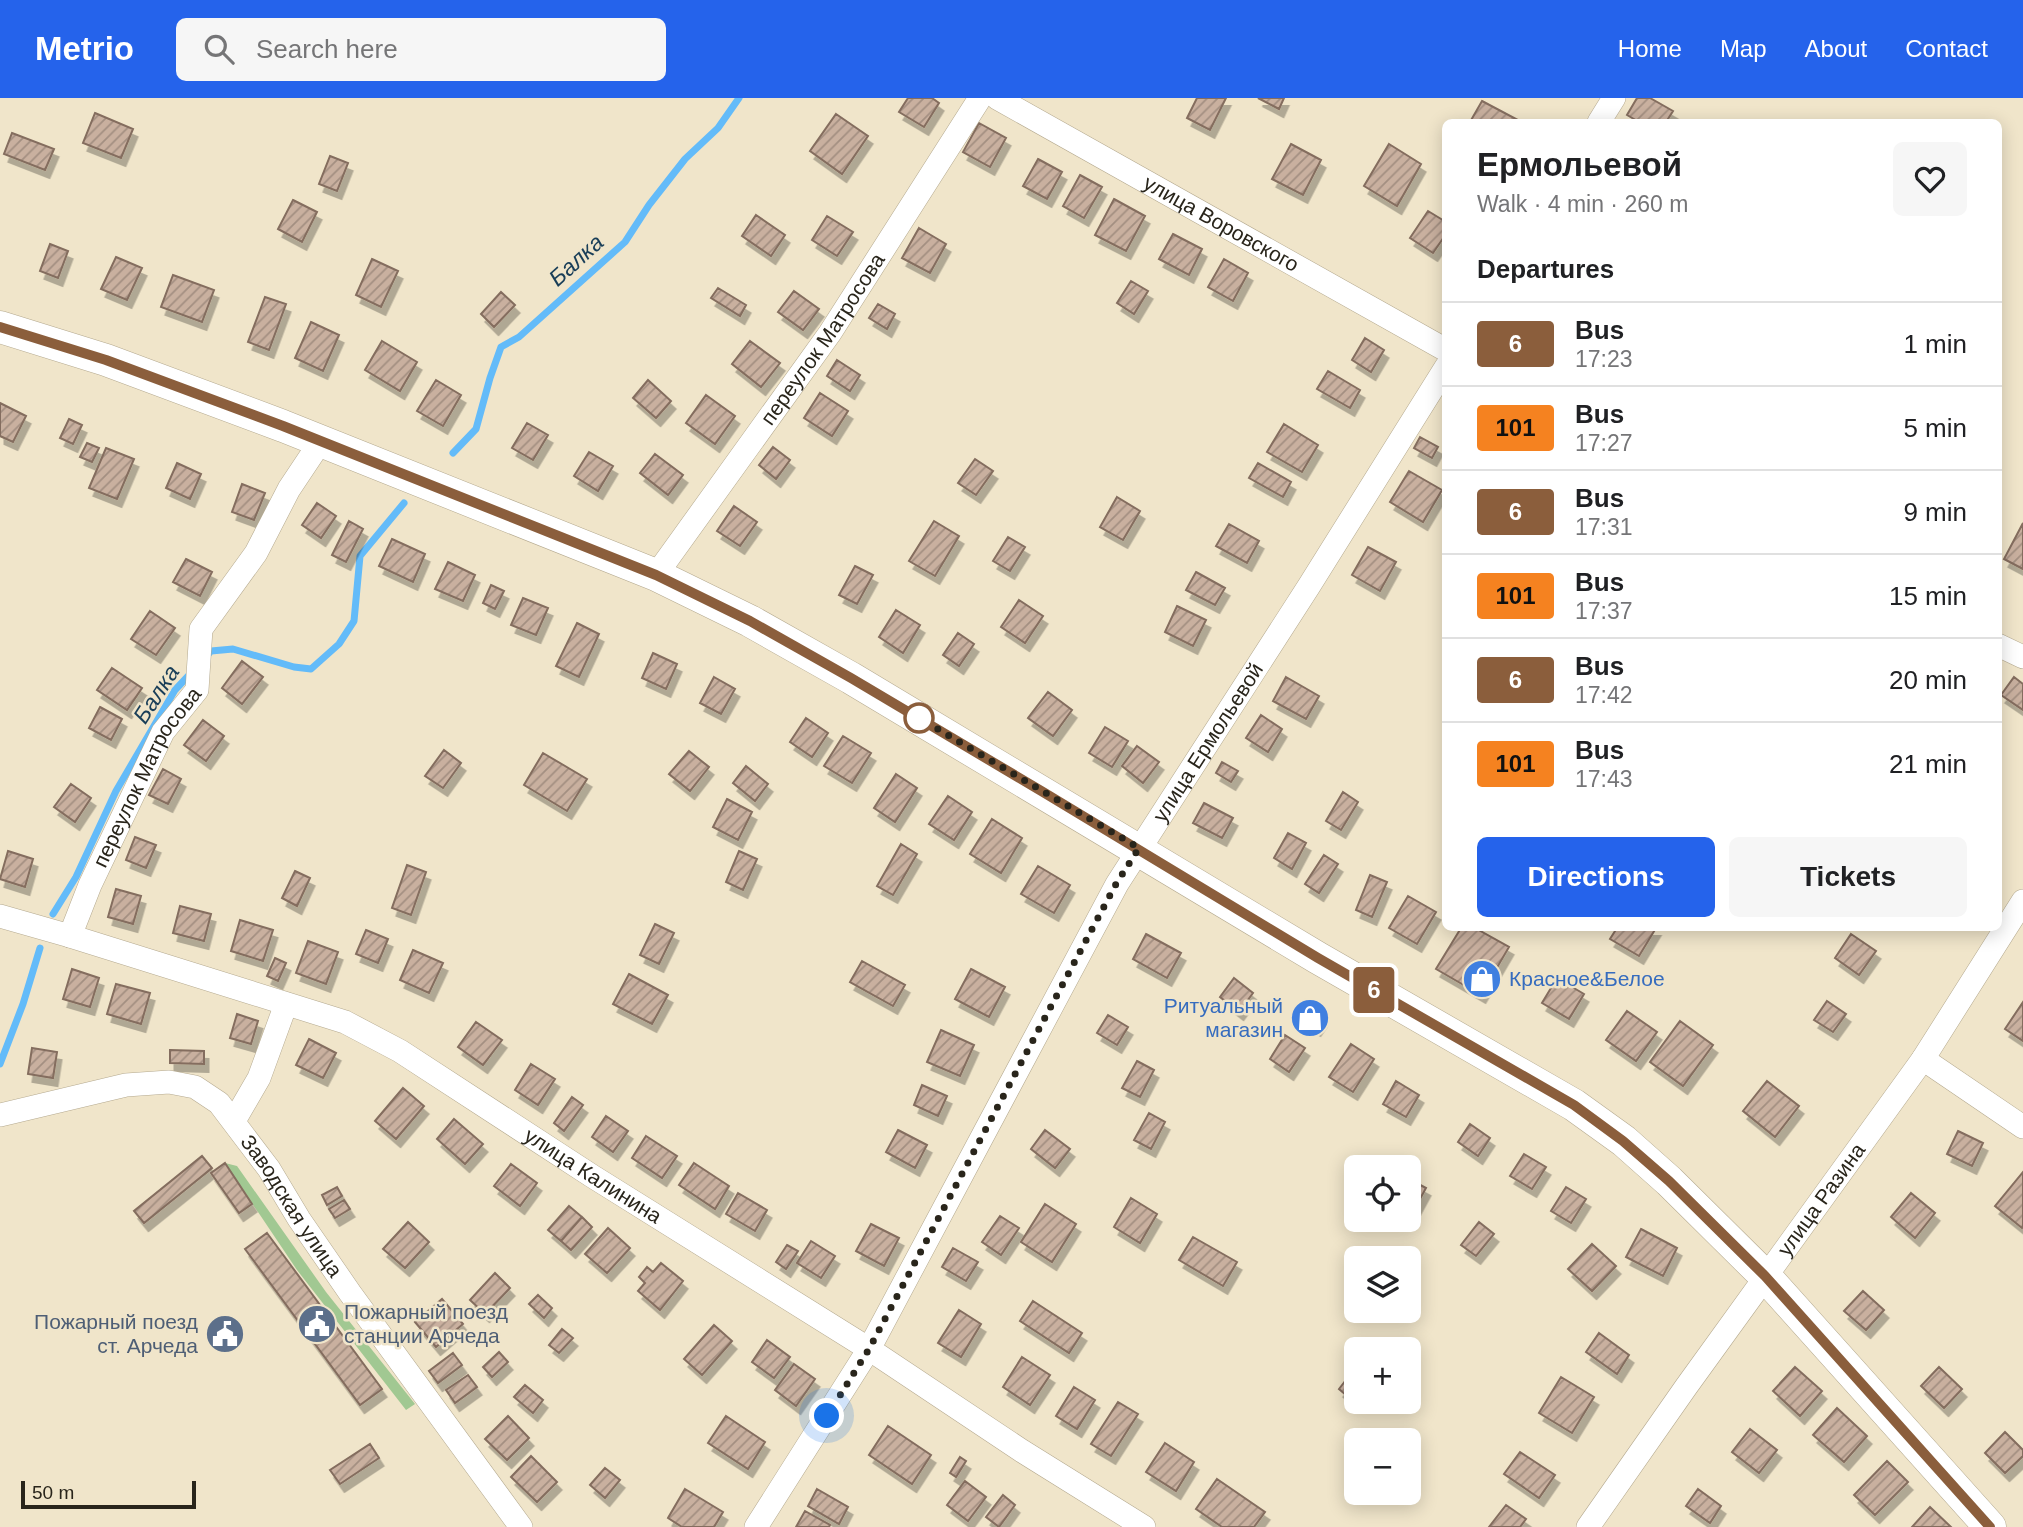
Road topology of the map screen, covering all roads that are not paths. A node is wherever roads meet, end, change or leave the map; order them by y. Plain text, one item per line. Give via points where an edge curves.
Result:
1 (980, 98) edge
2 (997, 98) edge
3 (1614, 98) edge
4 (1601, 119) edge
5 (0, 327) edge
6 (1442, 348) edge
7 (1442, 374) edge
8 (321, 442) junction
9 (656, 575) junction
10 (2002, 647) edge
11 (2023, 657) edge
12 (1139, 848) junction
13 (2023, 901) edge
14 (0, 916) edge
15 (70, 936) junction
16 (286, 1004) junction
17 (1923, 1059) junction
18 (0, 1115) edge
19 (234, 1121) junction
20 (2023, 1127) edge
21 (1765, 1276) junction
22 (869, 1349) junction
23 (521, 1527) edge
24 (756, 1527) edge
25 (1144, 1527) edge
26 (1588, 1527) edge
27 (1990, 1527) edge

1 - 9 street, переулок Матросова via 830,333
2 - 6 street, улица Воровского
3 - 4 street
5 - 8 street via 106,360
7 - 12 street, улица Ермольевой
8 - 9 street
8 - 15 street, переулок Матросова via 289,489 256,553 201,629 197,690 163,732
9 - 12 street via 851,678
10 - 11 street
12 - 21 street via 1318,958 1574,1105 1669,1181
12 - 22 street, улица Ермольевой
13 - 17 street, улица Разина
14 - 15 street, улица Калинина
15 - 16 street, улица Калинина
16 - 19 street via 259,1078
16 - 22 street, улица Калинина via 345,1022 400,1051
17 - 20 street
17 - 21 street, улица Разина
18 - 19 street, Заводская улица via 127,1085 169,1082 195,1087 219,1103
19 - 23 street, Заводская улица via 350,1293
21 - 26 street, улица Разина
21 - 27 street
22 - 24 street, улица Ермольевой
22 - 25 street, улица Калинина

